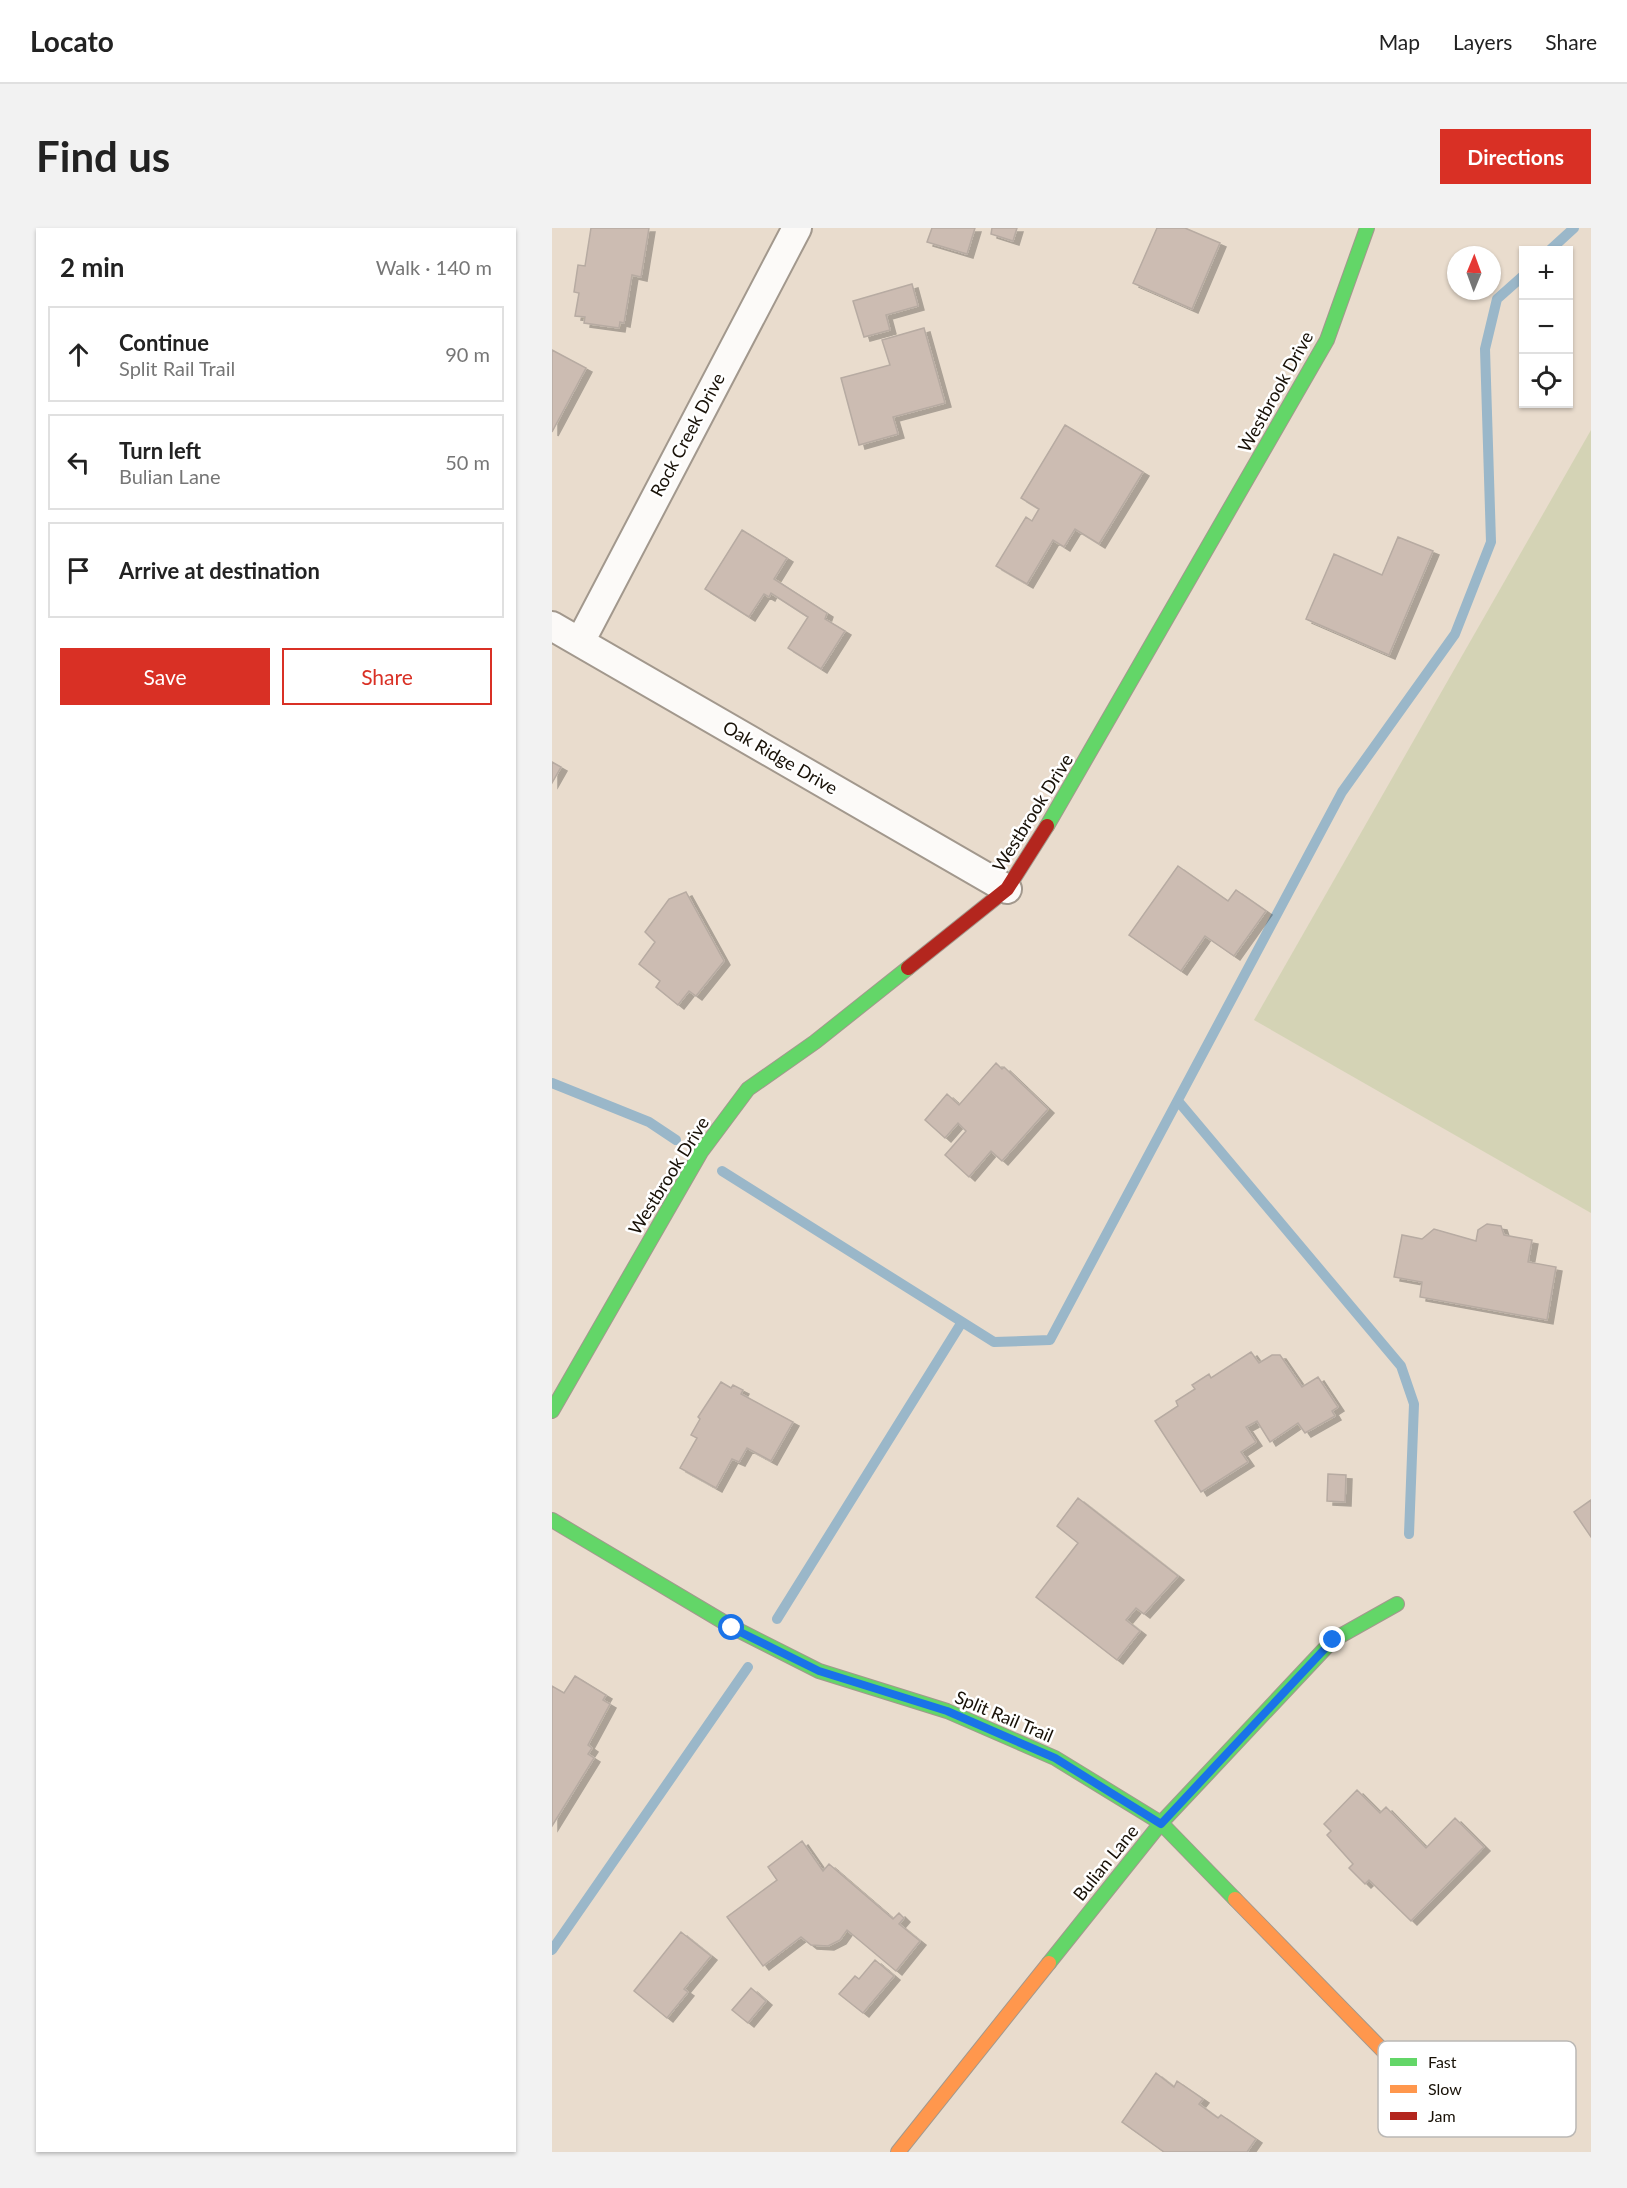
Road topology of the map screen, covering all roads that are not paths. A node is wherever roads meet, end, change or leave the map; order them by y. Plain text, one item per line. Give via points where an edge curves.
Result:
1 (797, 228) edge
2 (1367, 228) edge
3 (552, 627) edge
4 (580, 642) junction
5 (1008, 889) junction
6 (552, 1411) edge
7 (552, 1520) edge
8 (1397, 1604) dead end
9 (1161, 1824) junction
10 (1378, 2046) edge
11 (898, 2152) edge

1 - 4 street, Rock Creek Drive
2 - 5 street, Westbrook Drive via 1327,340 1061,805
3 - 4 street, Oak Ridge Drive
4 - 5 street, Oak Ridge Drive
5 - 6 street, Westbrook Drive via 815,1042 748,1089 701,1152
7 - 9 street, Split Rail Trail via 732,1628 819,1671 947,1711 1055,1758
8 - 9 street, Bulian Lane via 1333,1640
9 - 10 street, Split Rail Trail
9 - 11 street, Bulian Lane

